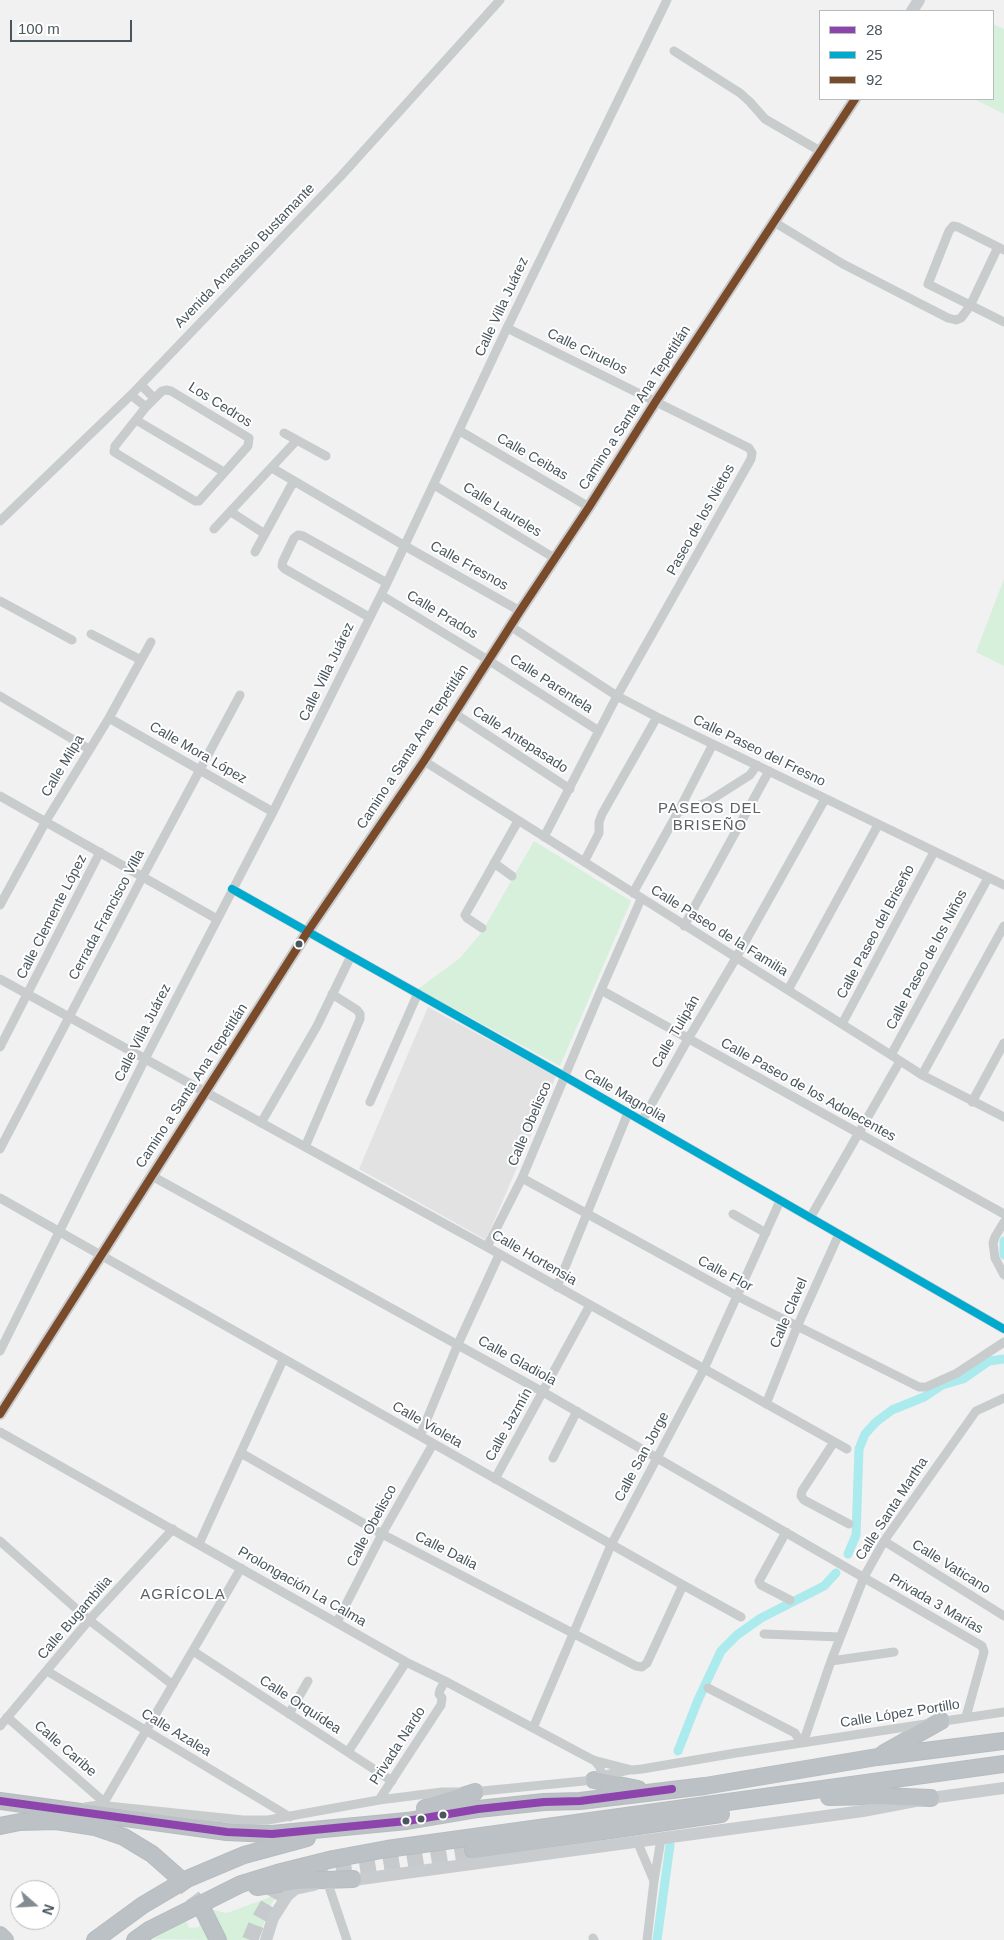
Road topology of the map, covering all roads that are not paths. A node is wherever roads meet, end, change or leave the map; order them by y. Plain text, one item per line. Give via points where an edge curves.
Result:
1 (500, 0) edge
2 (667, 0) edge
3 (674, 51) dead end
4 (854, 100) edge
5 (820, 151) junction
6 (774, 222) junction
7 (1001, 248) edge
8 (970, 306) junction
9 (1004, 322) edge
10 (507, 328) junction
11 (141, 385) junction
12 (131, 395) junction
13 (154, 398) junction
14 (656, 402) junction
15 (146, 407) junction
16 (136, 420) junction
17 (460, 431) junction
18 (284, 434) dead end
19 (296, 440) junction
20 (326, 456) dead end
21 (272, 468) junction
22 (224, 472) junction
23 (295, 482) junction
24 (434, 485) junction
25 (589, 507) junction
26 (231, 512) junction
27 (0, 521) edge
28 (214, 529) dead end
29 (265, 534) junction
30 (405, 546) junction
31 (256, 552) dead end
32 (556, 559) junction
33 (387, 584) junction
34 (381, 595) junction
35 (0, 601) edge
36 (520, 611) junction
37 (370, 617) junction
38 (510, 626) junction
39 (91, 634) dead end
40 (72, 640) dead end
41 (151, 642) dead end
42 (140, 660) junction
43 (488, 660) junction
44 (240, 695) dead end
45 (0, 696) edge
46 (617, 696) junction
47 (454, 713) junction
48 (657, 717) junction
49 (109, 718) junction
50 (599, 731) junction
51 (712, 744) junction
52 (89, 749) junction
53 (424, 761) junction
54 (757, 765) junction
55 (200, 771) junction
56 (768, 771) junction
57 (570, 790) junction
58 (0, 796) edge
59 (825, 799) junction
60 (274, 812) junction
61 (678, 812) junction
62 (46, 821) junction
63 (518, 821) junction
64 (878, 825) junction
65 (544, 837) junction
66 (100, 852) junction
67 (934, 852) junction
68 (494, 862) junction
69 (584, 862) junction
70 (142, 876) junction
71 (512, 876) dead end
72 (988, 878) junction
73 (1004, 886) edge
74 (232, 889) junction
75 (633, 893) junction
76 (641, 899) junction
77 (0, 904) edge
78 (217, 919) junction
79 (684, 926) junction
80 (1004, 926) edge
81 (482, 928) dead end
82 (308, 931) junction
83 (351, 956) junction
84 (736, 958) junction
85 (0, 979) edge
86 (601, 990) junction
87 (788, 990) junction
88 (27, 994) junction
89 (332, 994) junction
90 (418, 994) junction
91 (69, 1018) junction
92 (842, 1024) junction
93 (688, 1039) junction
94 (1004, 1044) edge
95 (0, 1047) edge
96 (891, 1055) junction
97 (145, 1059) junction
98 (900, 1061) junction
99 (922, 1074) junction
100 (564, 1077) junction
101 (206, 1093) junction
102 (370, 1102) dead end
103 (972, 1102) junction
104 (628, 1113) junction
105 (1004, 1117) edge
106 (642, 1121) junction
107 (261, 1123) junction
108 (858, 1134) junction
109 (305, 1147) junction
110 (0, 1148) edge
111 (152, 1176) junction
112 (522, 1178) junction
113 (0, 1198) edge
114 (780, 1201) junction
115 (586, 1214) junction
116 (733, 1214) dead end
117 (1004, 1216) edge
118 (810, 1218) junction
119 (59, 1233) junction
120 (766, 1233) junction
121 (839, 1234) junction
122 (488, 1247) junction
123 (499, 1255) junction
124 (100, 1256) junction
125 (1004, 1275) edge
126 (557, 1287) junction
127 (737, 1296) junction
128 (590, 1305) junction
129 (797, 1327) junction
130 (1004, 1329) edge
131 (1004, 1342) edge
132 (458, 1344) junction
133 (0, 1351) edge
134 (283, 1360) junction
135 (704, 1369) junction
136 (543, 1392) junction
137 (1004, 1398) edge
138 (766, 1404) junction
139 (577, 1411) junction
140 (0, 1414) edge
141 (0, 1432) edge
142 (420, 1436) junction
143 (834, 1442) junction
144 (433, 1444) junction
145 (847, 1449) dead end
146 (241, 1453) junction
147 (553, 1458) dead end
148 (657, 1458) junction
149 (495, 1479) junction
150 (849, 1524) dead end
151 (173, 1530) junction
152 (786, 1532) junction
153 (382, 1534) junction
154 (0, 1541) edge
155 (884, 1541) junction
156 (200, 1544) junction
157 (611, 1545) junction
158 (241, 1568) junction
159 (864, 1577) junction
160 (683, 1585) junction
161 (790, 1600) dead end
162 (1004, 1616) edge
163 (742, 1617) dead end
164 (89, 1620) junction
165 (337, 1622) junction
166 (573, 1633) junction
167 (764, 1634) dead end
168 (840, 1637) junction
169 (193, 1651) junction
170 (894, 1652) dead end
171 (831, 1661) junction
172 (406, 1662) junction
173 (47, 1671) junction
174 (308, 1680) dead end
175 (445, 1681) junction
176 (173, 1685) junction
177 (708, 1688) dead end
178 (1004, 1712) edge
179 (289, 1714) junction
180 (8, 1717) junction
181 (966, 1718) junction
182 (941, 1721) junction
183 (0, 1726) edge
184 (533, 1728) junction
185 (145, 1731) junction
186 (1004, 1741) edge
187 (802, 1743) junction
188 (348, 1752) junction
189 (729, 1754) joint
190 (877, 1757) junction
191 (593, 1760) junction
192 (1004, 1764) edge
193 (632, 1770) junction
194 (958, 1770) junction
195 (597, 1778) junction
196 (392, 1781) junction
197 (1004, 1788) edge
198 (652, 1791) junction
199 (475, 1792) junction
200 (829, 1797) junction
201 (931, 1798) junction
202 (380, 1800) junction
203 (0, 1801) edge
204 (103, 1804) junction
205 (72, 1810) junction
206 (290, 1817) junction
207 (379, 1823) junction
208 (0, 1826) edge
209 (661, 1839) junction
210 (637, 1841) junction
211 (473, 1850) tunnel mouth
212 (178, 1876) tunnel mouth
213 (353, 1880) junction
214 (654, 1881) junction
215 (328, 1884) junction
216 (223, 1892) junction
217 (204, 1912) tunnel mouth
218 (0, 1935) edge
219 (4, 1940) edge
220 (95, 1940) edge
221 (136, 1940) edge
222 (218, 1940) edge
223 (266, 1940) edge
224 (347, 1940) edge
225 (647, 1940) edge

1 - 11 street, Avenida Anastasio Bustamante via 341,176
2 - 10 street, Calle Villa Juárez
3 - 5 street via 740,93 765,119
4 - 5 street, Camino a Santa Ana Tepetitlán
5 - 6 street, Camino a Santa Ana Tepetitlán
6 - 8 street via 842,264 948,318 961,318
6 - 14 street, Camino a Santa Ana Tepetitlán
7 - 8 street
7 - 8 street via 956,226 949,231 928,284
8 - 9 street
10 - 14 street, Calle Ciruelos
10 - 17 street, Calle Villa Juárez
11 - 12 street, Avenida Anastasio Bustamante
11 - 13 street
12 - 15 street
12 - 27 street, Avenida Anastasio Bustamante
13 - 15 street, Los Cedros
13 - 22 street, Los Cedros via 162,391 171,391 249,438 248,446
14 - 25 street, Camino a Santa Ana Tepetitlán
14 - 46 street, Paseo de los Nietos via 749,448 752,456
15 - 16 street, Los Cedros
16 - 22 street
16 - 22 street, Los Cedros via 114,446 115,454 195,501 202,499
17 - 24 street, Calle Villa Juárez
17 - 25 street, Calle Ceibas
18 - 19 street
19 - 20 street
19 - 21 street
21 - 23 street, Calle Fresnos
21 - 26 street
23 - 29 street
23 - 30 street, Calle Fresnos
24 - 30 street, Calle Villa Juárez
24 - 32 street, Calle Laureles
25 - 32 street, Camino a Santa Ana Tepetitlán
26 - 28 street
26 - 29 street
29 - 31 street
30 - 33 street, Calle Villa Juárez
30 - 36 street, Calle Fresnos
32 - 36 street, Camino a Santa Ana Tepetitlán
33 - 34 street, Calle Villa Juárez
33 - 37 street via 303,536 294,538 282,566
34 - 37 street, Calle Villa Juárez
34 - 43 street, Calle Prados
35 - 40 street
36 - 38 street, Camino a Santa Ana Tepetitlán
37 - 60 street, Calle Villa Juárez
38 - 43 street, Camino a Santa Ana Tepetitlán
38 - 46 street, Calle Paseo del Fresno
39 - 42 street
41 - 42 street, Calle Milpa
42 - 49 street, Calle Milpa
43 - 47 street, Camino a Santa Ana Tepetitlán
43 - 50 street, Calle Parentela
44 - 55 street, Cerrada Francisco Villa
45 - 52 street
46 - 48 street, Calle Paseo del Fresno
46 - 50 street, Paseo de los Nietos
47 - 53 street, Camino a Santa Ana Tepetitlán
47 - 57 street, Calle Antepasado
48 - 51 street, Calle Paseo del Fresno
48 - 69 street via 602,814 599,833
49 - 52 street, Calle Milpa
49 - 55 street, Calle Mora López
50 - 57 street, Paseo de los Nietos
51 - 54 street, Calle Paseo del Fresno
51 - 61 street
52 - 62 street, Calle Milpa
53 - 63 street, Calle Paseo de la Familia
53 - 82 street, Camino a Santa Ana Tepetitlán
54 - 56 street, Calle Paseo del Fresno
54 - 61 street via 750,775 706,803
55 - 60 street, Calle Mora López
55 - 70 street, Cerrada Francisco Villa
56 - 59 street, Calle Paseo del Fresno
56 - 79 street
57 - 65 street, Paseo de los Nietos
58 - 62 street
59 - 64 street, Calle Paseo del Fresno
59 - 84 street, Calle Tulipán
60 - 74 street, Calle Villa Juárez
61 - 75 street
62 - 66 street
62 - 77 street, Calle Milpa
63 - 65 street, Calle Paseo de la Familia
63 - 68 street
64 - 67 street, Calle Paseo del Fresno
64 - 87 street
65 - 69 street, Calle Paseo de la Familia
66 - 70 street
66 - 88 street, Calle Clemente López
67 - 72 street, Calle Paseo del Fresno
67 - 92 street, Calle Paseo del Briseño
68 - 71 street
68 - 81 street via 465,915
69 - 75 street, Calle Paseo de la Familia
70 - 78 street
70 - 91 street, Cerrada Francisco Villa
72 - 73 street, Calle Paseo del Fresno
72 - 96 street, Calle Paseo de los Niños
74 - 78 street, Calle Villa Juárez
74 - 82 street, Calle Magnolia
75 - 76 street, Calle Paseo de la Familia
76 - 79 street, Calle Paseo de la Familia
76 - 86 street, Calle Obelisco
78 - 97 street, Calle Villa Juárez
79 - 84 street, Calle Paseo de la Familia
80 - 99 street
82 - 83 street, Calle Magnolia
82 - 101 street, Camino a Santa Ana Tepetitlán
83 - 89 street
83 - 90 street, Calle Magnolia
84 - 87 street, Calle Paseo de la Familia
84 - 93 street, Calle Tulipán
85 - 88 street, Calle Hortensia
86 - 93 street, Calle Paseo de los Adolecentes
86 - 100 street, Calle Obelisco
87 - 92 street, Calle Paseo de la Familia
88 - 91 street, Calle Hortensia
88 - 95 street, Calle Clemente López
89 - 107 street
89 - 109 street via 357,1010 360,1019
90 - 100 street, Calle Magnolia
90 - 102 street
91 - 97 street, Calle Hortensia
91 - 110 street, Cerrada Francisco Villa
92 - 96 street, Calle Paseo de la Familia
93 - 106 street, Calle Tulipán
93 - 108 street, Calle Paseo de los Adolecentes
94 - 103 street
96 - 98 street, Calle Paseo de la Familia
97 - 101 street, Calle Hortensia
97 - 119 street, Calle Villa Juárez
98 - 99 street, Calle Paseo de la Familia
98 - 108 street
99 - 103 street, Calle Paseo de la Familia
100 - 104 street, Calle Magnolia
100 - 112 street, Calle Obelisco
101 - 107 street, Calle Hortensia
101 - 111 street, Camino a Santa Ana Tepetitlán
103 - 105 street, Calle Paseo de la Familia
104 - 106 street, Calle Magnolia
104 - 115 street
106 - 114 street, Calle Magnolia
107 - 109 street, Calle Hortensia
108 - 117 street, Calle Paseo de los Adolecentes
108 - 118 street
109 - 122 street, Calle Hortensia
111 - 124 street, Camino a Santa Ana Tepetitlán
111 - 132 street, Calle Gladiola
112 - 115 street, Calle Flor
112 - 122 street, Calle Obelisco
113 - 119 street, Calle Violeta
114 - 118 street, Calle Magnolia
114 - 120 street, Calle San Jorge
115 - 126 street
115 - 127 street, Calle Flor
116 - 120 street
117 - 125 street via 993,1243 995,1258
118 - 121 street, Calle Magnolia
119 - 124 street, Calle Violeta
119 - 133 street, Calle Villa Juárez
120 - 127 street, Calle San Jorge
121 - 129 street, Calle Clavel
121 - 130 street, Calle Magnolia
122 - 123 street, Calle Hortensia
123 - 126 street, Calle Hortensia
123 - 132 street
124 - 134 street, Calle Violeta
124 - 140 street, Camino a Santa Ana Tepetitlán
126 - 128 street, Calle Hortensia
127 - 129 street, Calle Flor
127 - 135 street, Calle San Jorge
128 - 135 street, Calle Hortensia
128 - 136 street, Calle Jazmín
129 - 131 street, Calle Flor via 919,1387 957,1373
129 - 138 street, Calle Clavel
132 - 136 street, Calle Gladiola
132 - 142 street
134 - 142 street, Calle Violeta
134 - 146 street
135 - 138 street, Calle Hortensia
135 - 148 street, Calle San Jorge
136 - 139 street, Calle Gladiola
136 - 149 street, Calle Jazmín
137 - 155 street, Calle Santa Martha via 976,1411
138 - 143 street, Calle Hortensia
139 - 147 street
139 - 148 street, Calle Gladiola
141 - 151 street, Prolongación La Calma
142 - 144 street, Calle Violeta
143 - 145 street, Calle Hortensia
143 - 150 street via 801,1496
144 - 149 street, Calle Violeta
144 - 153 street, Calle Obelisco
146 - 153 street, Calle Dalia
146 - 156 street
148 - 152 street, Calle Gladiola
148 - 157 street, Calle San Jorge
149 - 157 street, Calle Violeta
151 - 156 street, Prolongación La Calma
151 - 164 street, Calle Bugambilia
152 - 159 street, Calle Gladiola
152 - 161 street via 759,1582
153 - 165 street, Calle Obelisco
153 - 166 street, Calle Dalia
154 - 164 street
155 - 159 street, Calle Santa Martha
155 - 162 street, Calle Vaticano
156 - 158 street, Prolongación La Calma
157 - 160 street, Calle Violeta
157 - 166 street, Calle San Jorge
158 - 165 street, Prolongación La Calma
158 - 169 street
159 - 168 street, Calle Santa Martha
159 - 181 street, Privada 3 Marías via 984,1649
160 - 163 street, Calle Violeta
160 - 166 street, Calle Dalia via 647,1663 642,1667
164 - 173 street, Calle Bugambilia
164 - 176 street
165 - 172 street, Prolongación La Calma
166 - 184 street, Calle San Jorge
167 - 168 street
168 - 171 street, Calle Santa Martha
169 - 176 street
169 - 179 street, Calle Orquídea
170 - 171 street
171 - 187 street, Calle Santa Martha
172 - 175 street, Prolongación La Calma
172 - 188 street
173 - 180 street, Calle Bugambilia
173 - 185 street, Calle Azalea
174 - 179 street
175 - 184 street, Prolongación La Calma
175 - 196 street, Privada Nardo via 439,1694 441,1704
176 - 185 street
177 - 187 street via 795,1733
178 - 181 street, Calle López Portillo
179 - 188 street, Calle Orquídea
180 - 183 street, Calle Bugambilia
180 - 204 street, Calle Caribe
181 - 182 street, Calle López Portillo
182 - 187 street, Calle López Portillo
182 - 190 highway
184 - 191 street, Prolongación La Calma
185 - 204 street
185 - 206 street, Calle Azalea
186 - 190 highway
187 - 189 street, Calle López Portillo
188 - 196 street, Calle Orquídea
189 - 193 street, Prolongación La Calma
190 - 198 highway via 705,1786
191 - 193 street, Prolongación La Calma
191 - 195 street via 600,1767
192 - 194 highway
193 - 195 street
194 - 200 highway via 939,1779
194 - 216 highway via 387,1849 277,1872
195 - 198 highway
195 - 199 street
196 - 202 street, Privada Nardo
197 - 201 street
198 - 207 highway
199 - 202 street via 442,1792
199 - 207 highway via 432,1807 395,1815
200 - 201 highway
200 - 211 highway
201 - 209 street via 863,1811
202 - 206 street
203 - 205 highway
204 - 205 street
204 - 206 street via 243,1820
205 - 207 highway via 227,1832 272,1834
207 - 220 highway via 244,1855 187,1879 143,1905
208 - 212 highway via 56,1821 95,1827 137,1845
209 - 210 street
209 - 214 street
210 - 213 street
210 - 214 street
213 - 215 street
213 - 216 highway via 295,1881
214 - 225 street
215 - 223 street via 295,1889 287,1896
215 - 224 street
216 - 221 highway
217 - 222 highway
218 - 219 highway

